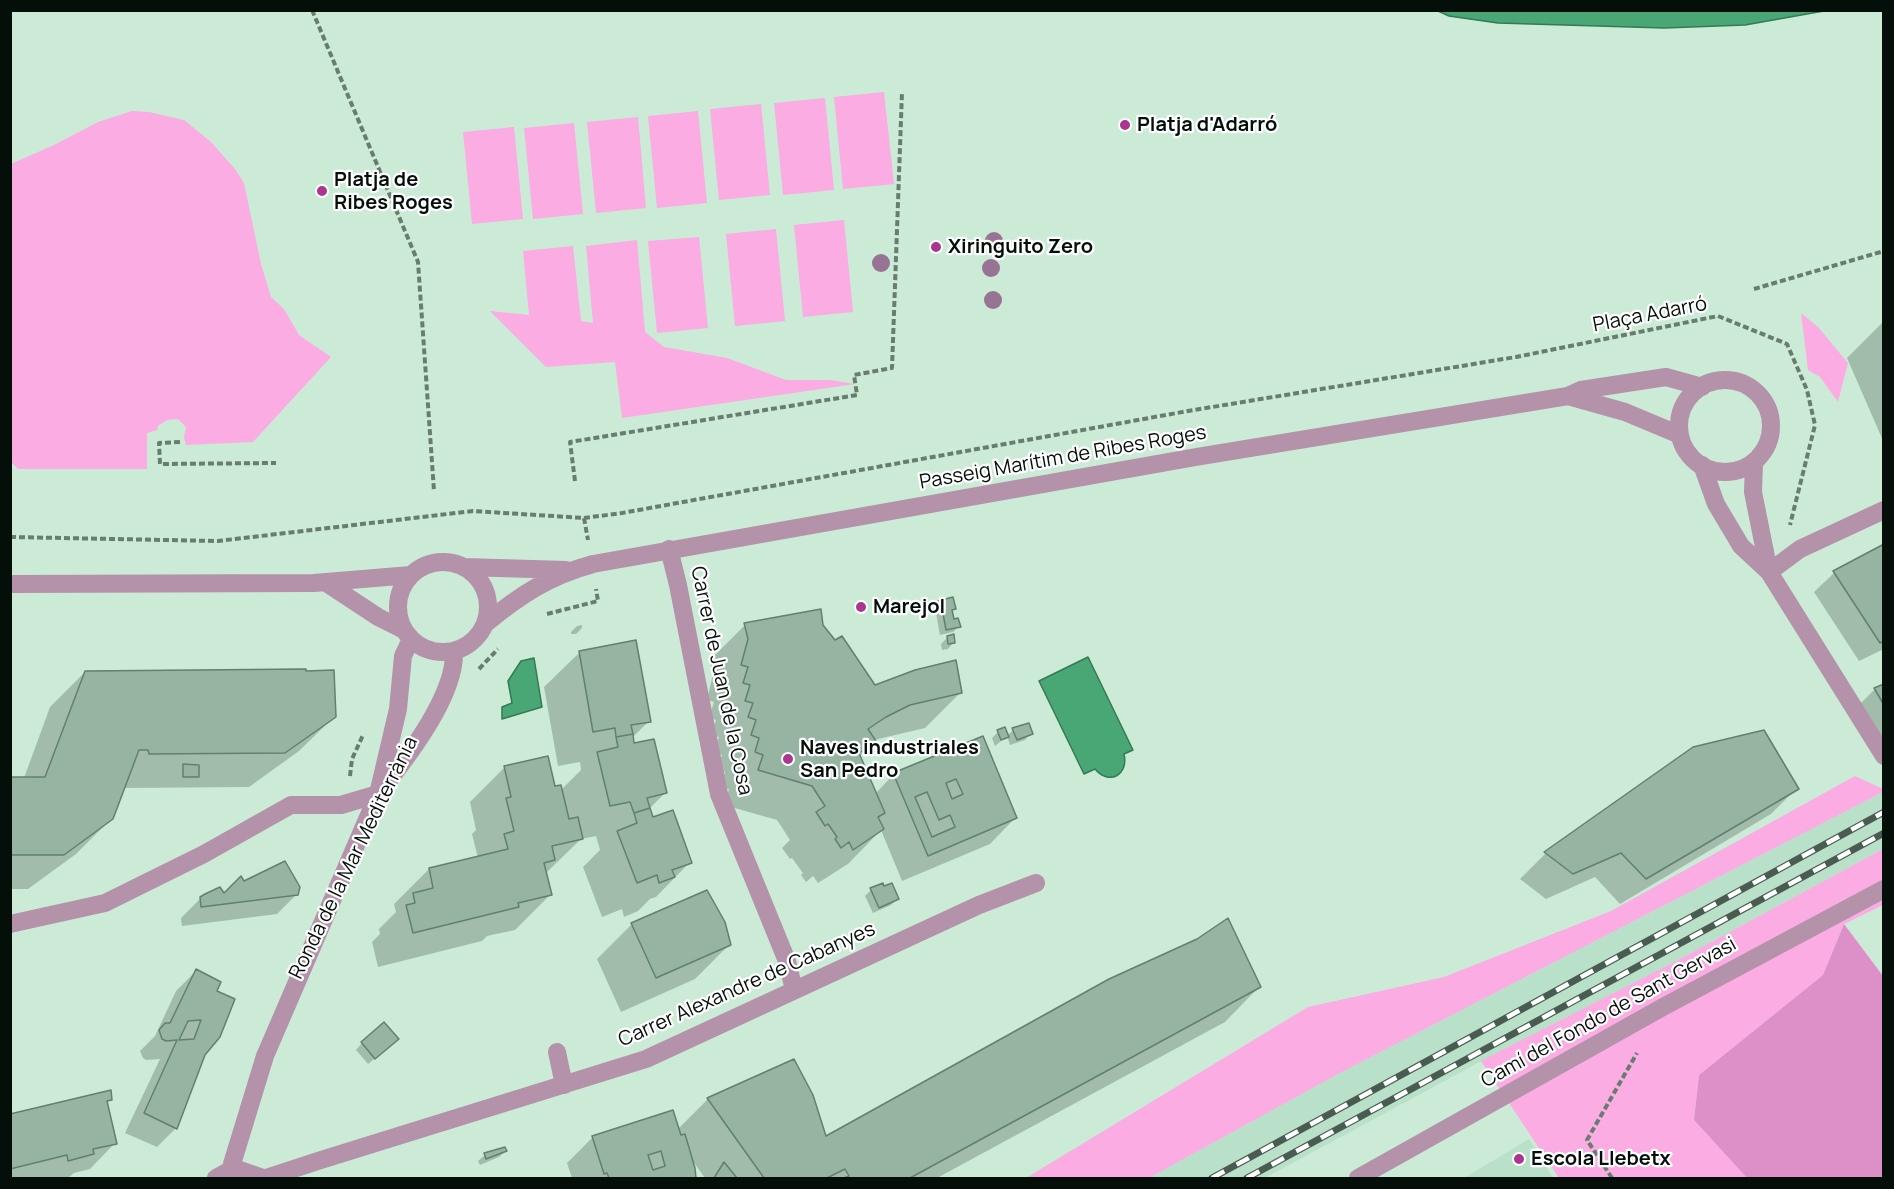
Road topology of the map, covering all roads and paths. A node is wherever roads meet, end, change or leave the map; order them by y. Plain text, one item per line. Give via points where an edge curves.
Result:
1 (312, 10) edge
2 (902, 92) dead end
3 (1884, 251) edge
4 (1754, 289) dead end
5 (1702, 387) junction
6 (1568, 396) junction
7 (1680, 435) junction
8 (180, 442) dead end
9 (276, 463) dead end
10 (1754, 463) junction
11 (1702, 465) junction
12 (574, 481) dead end
13 (434, 491) dead end
14 (1884, 510) edge
15 (584, 518) junction
16 (1789, 526) dead end
17 (10, 537) edge
18 (669, 549) junction
19 (593, 564) junction
20 (464, 567) junction
21 (568, 570) junction
22 (1769, 572) junction
23 (411, 574) junction
24 (325, 582) junction
25 (10, 584) edge
26 (537, 617) dead end
27 (485, 624) junction
28 (407, 635) junction
29 (504, 643) dead end
30 (454, 651) junction
31 (475, 674) dead end
32 (1884, 756) edge
33 (378, 794) junction
34 (1036, 883) dead end
35 (1884, 889) edge
36 (10, 924) edge
37 (794, 990) junction
38 (1639, 1048) dead end
39 (558, 1052) dead end
40 (564, 1085) junction
41 (234, 1168) junction
42 (216, 1179) edge
43 (265, 1179) edge
44 (1358, 1179) edge
45 (1612, 1179) edge

1 - 13 path via 418,262
2 - 12 path via 892,369 854,375 857,395 570,442
3 - 4 path
5 - 6 street, Passeig Marítim de Ribes Roges via 1666,377 1581,390
5 - 7 street via 1684,405
5 - 10 street via 1731,380 1748,386 1763,399 1770,413 1772,432 1767,447
6 - 7 street, Passeig Marítim de Ribes Roges via 1625,412
6 - 18 street, Passeig Marítim de Ribes Roges
7 - 11 street via 1689,455
8 - 9 path via 159,443 160,464
10 - 11 street via 1728,472
10 - 22 street via 1753,492
11 - 22 street via 1716,504 1741,546
14 - 22 street via 1800,549
15 - 16 path, Plaça Adarró via 1539,352 1718,316 1788,344 1807,390 1815,425
15 - 17 path, Plaça Adarró via 473,511 218,541
15 - 19 path
18 - 19 street, Passeig Marítim de Ribes Roges
18 - 37 street, Carrer de Juan de la Cosa via 719,794 787,962
19 - 21 street, Passeig Marítim de Ribes Roges
19 - 26 path via 597,601
20 - 21 street, Passeig Marítim de Ribes Roges
20 - 23 street, Passeig Marítim de Ribes Roges via 436,562
20 - 27 street via 485,592
21 - 27 street, Passeig Marítim de Ribes Roges via 518,597
22 - 32 street
23 - 24 street, Passeig Marítim de Ribes Roges
23 - 28 street via 398,601 398,616
24 - 25 street, Passeig Marítim de Ribes Roges
24 - 28 street
27 - 30 street, Passeig Marítim de Ribes Roges via 472,641
28 - 30 street via 429,650
28 - 33 street, Ronda de la Mar Mediterrània via 398,709
29 - 31 path
30 - 33 street, Ronda de la Mar Mediterrània via 455,665 440,701 414,749
33 - 36 street via 341,806 291,805 105,903
33 - 41 street, Ronda de la Mar Mediterrània via 265,1056
34 - 37 street, Carrer Alexandre de Cabanyes
35 - 44 street, Camí del Fondo de Sant Gervasi via 1663,1007
37 - 40 street, Carrer Alexandre de Cabanyes via 645,1059
38 - 45 path via 1587,1140
39 - 40 street
40 - 43 street, Carrer Alexandre de Cabanyes
41 - 42 street
41 - 43 street, Carrer Alexandre de Cabanyes

